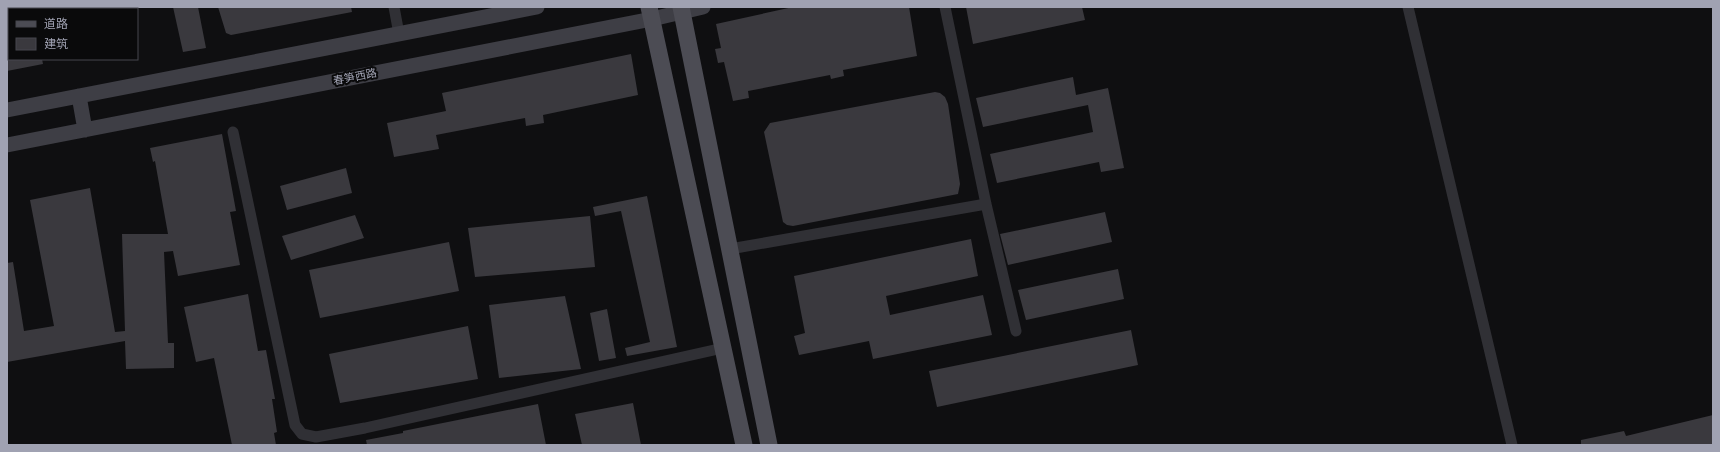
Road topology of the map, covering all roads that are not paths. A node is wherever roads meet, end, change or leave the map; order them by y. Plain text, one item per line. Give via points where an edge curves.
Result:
1 (394, 7) edge
2 (537, 7) edge
3 (703, 7) edge
4 (945, 7) edge
5 (1408, 7) edge
6 (681, 9) edge
7 (650, 13) edge
8 (399, 34) junction
9 (79, 96) junction
10 (7, 110) edge
11 (85, 130) junction
12 (233, 132) dead end
13 (7, 145) edge
14 (986, 204) junction
15 (730, 249) junction
16 (1016, 330) dead end
17 (723, 348) junction
18 (744, 445) edge
19 (769, 445) edge
20 (1512, 445) edge

1 - 8 street
2 - 8 main road
3 - 6 main road, 春笋西路
4 - 14 street
5 - 20 street
6 - 7 main road, 春笋西路
6 - 15 main road
7 - 11 main road, 春笋西路
7 - 17 main road
8 - 9 main road
9 - 10 main road
9 - 11 main road
11 - 13 main road, 春笋西路
12 - 17 street via 294,425 302,434 316,437 365,428
14 - 15 street
14 - 16 street
15 - 19 main road
17 - 18 main road

